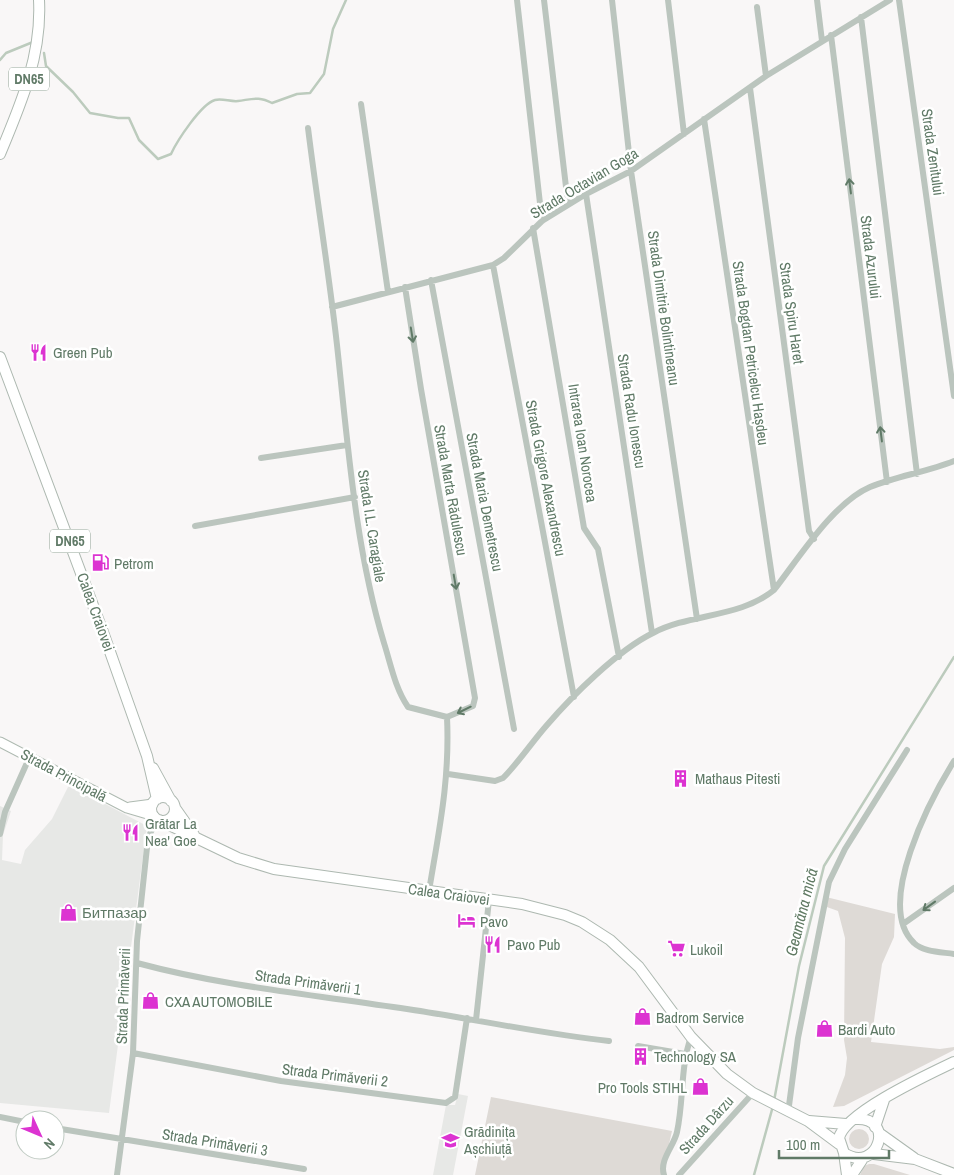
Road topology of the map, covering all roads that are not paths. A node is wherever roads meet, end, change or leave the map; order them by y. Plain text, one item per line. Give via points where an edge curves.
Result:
1 (39, 0) edge
2 (516, 0) edge
3 (544, 0) edge
4 (612, 0) edge
5 (668, 0) edge
6 (817, 0) edge
7 (890, 0) edge
8 (899, 0) edge
9 (757, 6) dead end
10 (861, 17) junction
11 (831, 35) junction
12 (822, 41) junction
13 (766, 76) junction
14 (750, 88) junction
15 (361, 104) dead end
16 (704, 119) junction
17 (308, 128) dead end
18 (684, 134) junction
19 (0, 154) edge
20 (631, 171) junction
21 (586, 194) junction
22 (568, 204) junction
23 (542, 220) junction
24 (533, 228) junction
25 (493, 265) junction
26 (431, 280) junction
27 (405, 287) junction
28 (388, 292) junction
29 (332, 307) junction
30 (0, 357) edge
31 (954, 396) edge
32 (347, 445) junction
33 (261, 458) dead end
34 (954, 461) edge
35 (917, 474) junction
36 (887, 482) junction
37 (355, 496) junction
38 (195, 526) dead end
39 (814, 539) junction
40 (774, 590) junction
41 (697, 618) junction
42 (652, 633) junction
43 (619, 657) junction
44 (574, 697) junction
45 (448, 717) junction
46 (514, 729) dead end
47 (0, 742) edge
48 (907, 750) dead end
49 (30, 756) junction
50 (147, 756) junction
51 (954, 761) edge
52 (448, 774) junction
53 (155, 801) junction
54 (173, 804) junction
55 (127, 808) junction
56 (2, 814) edge
57 (156, 818) junction
58 (0, 834) edge
59 (195, 836) junction
60 (954, 888) edge
61 (429, 891) junction
62 (489, 900) junction
63 (903, 924) junction
64 (954, 954) edge
65 (137, 962) junction
66 (467, 1018) junction
67 (476, 1020) junction
68 (691, 1036) junction
69 (610, 1041) dead end
70 (638, 1046) dead end
71 (133, 1053) junction
72 (685, 1054) junction
73 (954, 1062) edge
74 (753, 1093) junction
75 (886, 1097) junction
76 (785, 1111) junction
77 (0, 1118) edge
78 (15, 1120) edge
79 (808, 1121) junction
80 (851, 1122) junction
81 (65, 1130) edge
82 (877, 1130) junction
83 (122, 1140) junction
84 (842, 1149) junction
85 (874, 1154) junction
86 (914, 1159) junction
87 (862, 1160) junction
88 (304, 1170) dead end
89 (954, 1174) edge
90 (117, 1175) edge
91 (664, 1175) edge
92 (679, 1175) edge
93 (847, 1175) edge
94 (852, 1175) edge

1 - 19 main road, DN65 via 39,29 32,68
2 - 23 street
3 - 22 street
4 - 20 street, Strada Dimitrie Bolintineanu
5 - 18 street
6 - 12 street
7 - 10 street, Strada Octavian Goga
8 - 31 street, Strada Zenitului
9 - 13 street
10 - 11 street, Strada Octavian Goga
10 - 35 street
11 - 12 street, Strada Octavian Goga
36 -> 11 street, Strada Azurului
12 - 13 street, Strada Octavian Goga
13 - 14 street, Strada Octavian Goga
14 - 16 street, Strada Octavian Goga
14 - 39 street, Strada Spiru Haret via 808,531
15 - 28 street
16 - 18 street, Strada Octavian Goga
16 - 40 street, Strada Bogdan Petricelcu Hașdeu
17 - 29 street, Strada I.L. Caragiale
18 - 20 street, Strada Octavian Goga
20 - 21 street, Strada Octavian Goga
20 - 41 street, Strada Dimitrie Bolintineanu
21 - 22 street, Strada Octavian Goga
21 - 42 street, Strada Radu Ionescu
22 - 23 street, Strada Octavian Goga
23 - 24 street, Strada Octavian Goga
24 - 25 street, Strada Octavian Goga
24 - 43 street, Intrarea Ioan Norocea via 584,528 598,549
25 - 26 street, Strada Octavian Goga
25 - 44 street, Strada Grigore Alexandrescu
26 - 27 street, Strada Octavian Goga
26 - 46 street, Strada Maria Demetrescu
27 - 28 street, Strada Octavian Goga
27 -> 45 street, Strada Marta Rădulescu via 476,698 473,706
28 - 29 street, Strada Octavian Goga
29 - 32 street, Strada I.L. Caragiale
30 - 50 main road, Calea Craiovei / DN65
32 - 33 street
32 - 37 street, Strada I.L. Caragiale
34 - 35 street
35 - 36 street
36 - 39 street via 858,494
37 - 38 street
37 - 45 street, Strada I.L. Caragiale via 368,584 400,693 408,707
39 - 40 street
40 - 41 street via 762,600 743,607
41 - 42 street
42 - 43 street
43 - 44 street
44 - 52 street via 503,778 495,781
45 - 52 street
47 - 49 main road, Strada Principală
48 - 76 street via 845,849 829,882
49 - 55 main road, Strada Principală
49 - 56 street
50 - 53 main road, Calea Craiovei / DN65
50 - 54 main road, Calea Craiovei / DN65
51 - 63 street via 939,784 908,862 899,900
52 - 61 street
53 - 54 main road via 164,798
53 - 55 main road
53 - 57 main road, DN65
54 - 57 main road via 170,819
54 - 59 main road, Calea Craiovei / DN65
55 - 57 main road, Strada Principală
56 - 58 street
57 - 59 main road, Calea Craiovei / DN65
57 - 65 street, Strada Primăverii via 148,838
59 - 61 main road, Calea Craiovei / DN65 via 238,858 274,869
60 -> 63 street
61 - 62 main road, Calea Craiovei / DN65
62 - 67 street
62 - 68 main road, Calea Craiovei / DN65 via 547,909 582,922 598,932 639,968
63 - 64 street via 914,944
65 - 66 street, Strada Primăverii 1 via 243,986
65 - 71 street, Strada Primăverii
66 - 67 street, Strada Primăverii 1
66 - 71 street, Strada Primăverii 2 via 455,1097 446,1103 281,1081
67 - 69 street, Strada Primăverii 1
68 - 72 street
68 - 74 main road, Calea Craiovei / DN65 via 727,1074
70 - 72 street
71 - 83 street, Strada Primăverii
72 - 91 street via 677,1132 665,1158
73 - 75 main road
74 - 76 main road, Calea Craiovei / DN65
74 - 92 street, Strada Dârzu
75 - 80 main road
75 - 82 main road via 880,1106
76 - 79 main road, Calea Craiovei / DN65
77 - 78 street
79 - 80 main road
79 - 84 main road
80 - 82 main road via 866,1120
80 - 84 main road via 840,1133
81 - 83 street, Strada Primăverii 3
82 - 85 main road via 879,1144
82 - 86 main road
83 - 88 street, Strada Primăverii 3
83 - 90 street, Strada Primăverii
84 - 87 main road via 855,1160
84 - 93 main road
85 - 86 main road
85 - 87 main road
86 - 89 main road
87 - 94 main road

